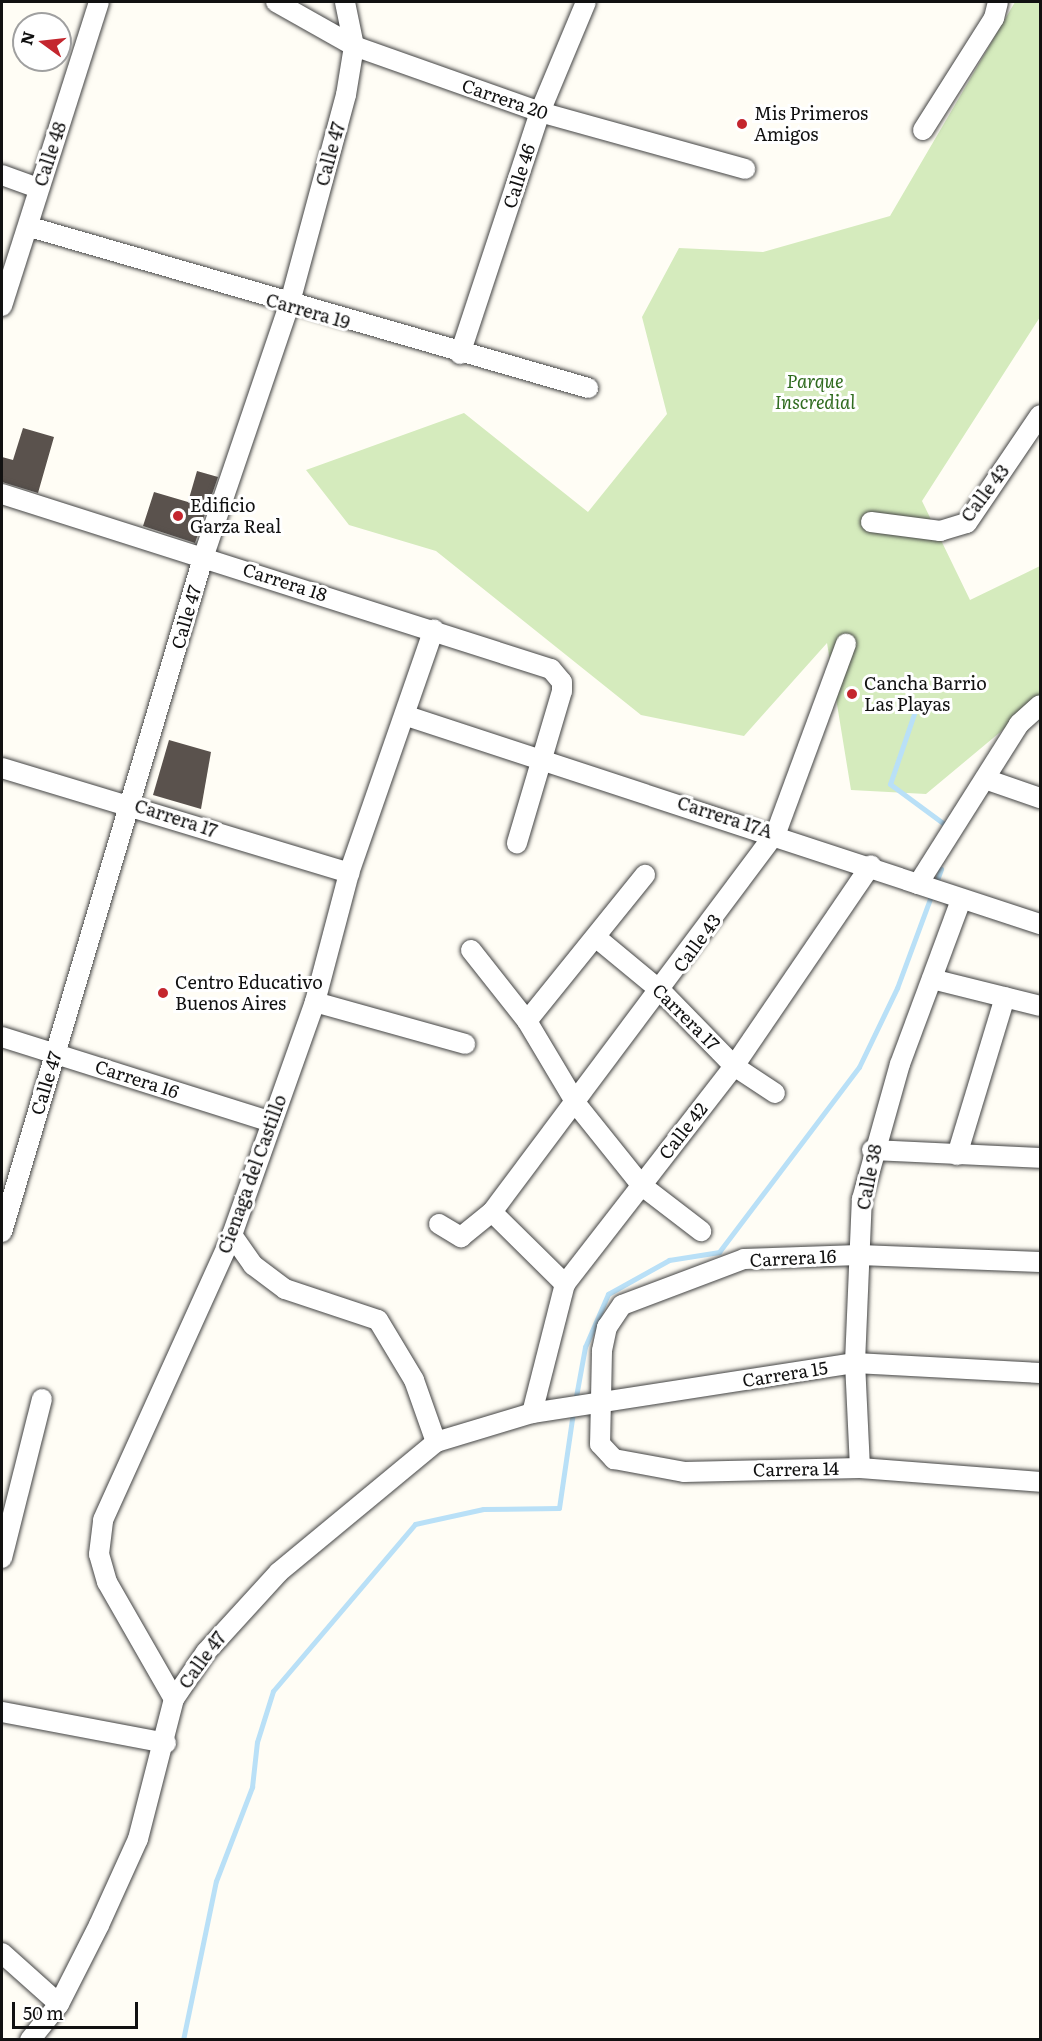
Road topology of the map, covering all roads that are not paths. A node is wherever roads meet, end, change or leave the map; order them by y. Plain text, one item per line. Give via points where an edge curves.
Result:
1 (99, 2) edge
2 (276, 2) edge
3 (345, 2) edge
4 (586, 2) edge
5 (998, 2) edge
6 (354, 46) junction
7 (540, 112) junction
8 (923, 130) dead end
9 (745, 169) dead end
10 (2, 175) edge
11 (38, 188) junction
12 (30, 227) junction
13 (2, 306) edge
14 (289, 306) junction
15 (460, 354) junction
16 (588, 388) dead end
17 (1041, 414) edge
18 (2, 494) edge
19 (871, 522) dead end
20 (204, 555) junction
21 (434, 629) junction
22 (846, 644) dead end
23 (1041, 705) edge
24 (408, 716) junction
25 (545, 758) junction
26 (2, 768) edge
27 (985, 779) junction
28 (1041, 798) edge
29 (132, 804) junction
30 (776, 833) junction
31 (518, 843) dead end
32 (871, 865) junction
33 (349, 873) junction
34 (645, 875) dead end
35 (938, 891) junction
36 (1041, 924) edge
37 (598, 939) junction
38 (471, 950) dead end
39 (932, 979) junction
40 (662, 992) junction
41 (1005, 998) junction
42 (315, 1002) junction
43 (1041, 1006) edge
44 (527, 1021) junction
45 (2, 1037) edge
46 (465, 1044) dead end
47 (55, 1053) junction
48 (734, 1066) junction
49 (775, 1093) dead end
50 (577, 1105) junction
51 (272, 1122) junction
52 (872, 1150) junction
53 (957, 1155) junction
54 (1041, 1158) edge
55 (641, 1185) junction
56 (492, 1212) junction
57 (438, 1224) dead end
58 (701, 1231) dead end
59 (2, 1232) edge
60 (232, 1235) junction
61 (859, 1255) junction
62 (1041, 1262) edge
63 (566, 1284) junction
64 (855, 1363) junction
65 (1041, 1373) edge
66 (42, 1399) dead end
67 (592, 1406) junction
68 (532, 1413) junction
69 (436, 1442) junction
70 (860, 1468) junction
71 (1041, 1482) edge
72 (4, 1526) edge
73 (2, 1558) edge
74 (174, 1699) junction
75 (2, 1712) edge
76 (166, 1743) junction
77 (2, 1953) edge
78 (59, 2004) junction
79 (30, 2040) edge

1 - 11 street, Calle 48
2 - 6 street, Carrera 20
3 - 6 street, Calle 47
4 - 7 street, Calle 46
5 - 8 street via 994,18
6 - 7 street, Carrera 20
6 - 14 street, Calle 47 via 346,94
7 - 9 street, Carrera 20
7 - 15 street, Calle 46
10 - 11 street
11 - 12 street, Calle 48
12 - 13 street, Calle 48
12 - 14 street, Carrera 19
14 - 15 street, Carrera 19
14 - 20 street, Calle 47
15 - 16 street, Carrera 19
17 - 19 street, Calle 43 via 966,523 940,531
18 - 20 street, Carrera 18
20 - 21 street, Carrera 18
20 - 29 street, Calle 47
21 - 24 street, Cienaga del Castillo
21 - 25 street, Carrera 18 via 551,669 562,682
22 - 30 street, Calle 43
23 - 27 street, Calle 38 via 1019,724
24 - 25 street, Carrera 17A
24 - 33 street, Cienaga del Castillo
25 - 30 street, Carrera 17A
25 - 31 street
26 - 29 street, Carrera 17
27 - 28 street
27 - 35 street, Calle 38
29 - 33 street, Carrera 17
29 - 47 street, Calle 47
30 - 32 street, Carrera 17A
30 - 40 street, Calle 43
32 - 35 street, Carrera 17A
32 - 48 street, Calle 42
33 - 42 street, Cienaga del Castillo
34 - 37 street
35 - 36 street, Carrera 17A
35 - 39 street, Calle 38
37 - 40 street, Carrera 17
37 - 44 street
38 - 44 street
39 - 41 street
39 - 52 street, Calle 38
40 - 48 street, Carrera 17
40 - 50 street, Calle 43
41 - 43 street
41 - 53 street
42 - 46 street
42 - 51 street, Cienaga del Castillo
44 - 50 street
45 - 47 street, Carrera 16
47 - 51 street, Carrera 16
47 - 59 street, Calle 47
48 - 49 street, Carrera 17
48 - 55 street, Calle 42
50 - 55 street
50 - 56 street, Calle 43
51 - 60 street, Cienaga del Castillo
52 - 53 street
52 - 61 street, Calle 38
53 - 54 street
55 - 58 street
55 - 63 street, Calle 42
56 - 57 street, Calle 43 via 461,1237
56 - 63 street
60 - 69 street via 253,1265 285,1289 378,1320 414,1380
60 - 74 street, Cienaga del Castillo via 103,1520 99,1554 107,1582
61 - 62 street, Carrera 16
61 - 64 street, Calle 38
61 - 67 street, Carrera 16 via 744,1259 622,1305 607,1327
63 - 68 street, Calle 42
64 - 65 street, Carrera 15
64 - 67 street, Carrera 15
64 - 70 street, Calle 38
66 - 72 street
67 - 68 street, Carrera 15
67 - 70 street, Carrera 14 via 600,1444 614,1459 684,1472
68 - 69 street, Calle 47
69 - 74 street, Calle 47 via 241,1608
70 - 71 street, Carrera 14
72 - 73 street
74 - 76 street, Calle 47
75 - 76 street
76 - 78 street, Calle 47 via 138,1839
77 - 78 street
78 - 79 street, Calle 47

